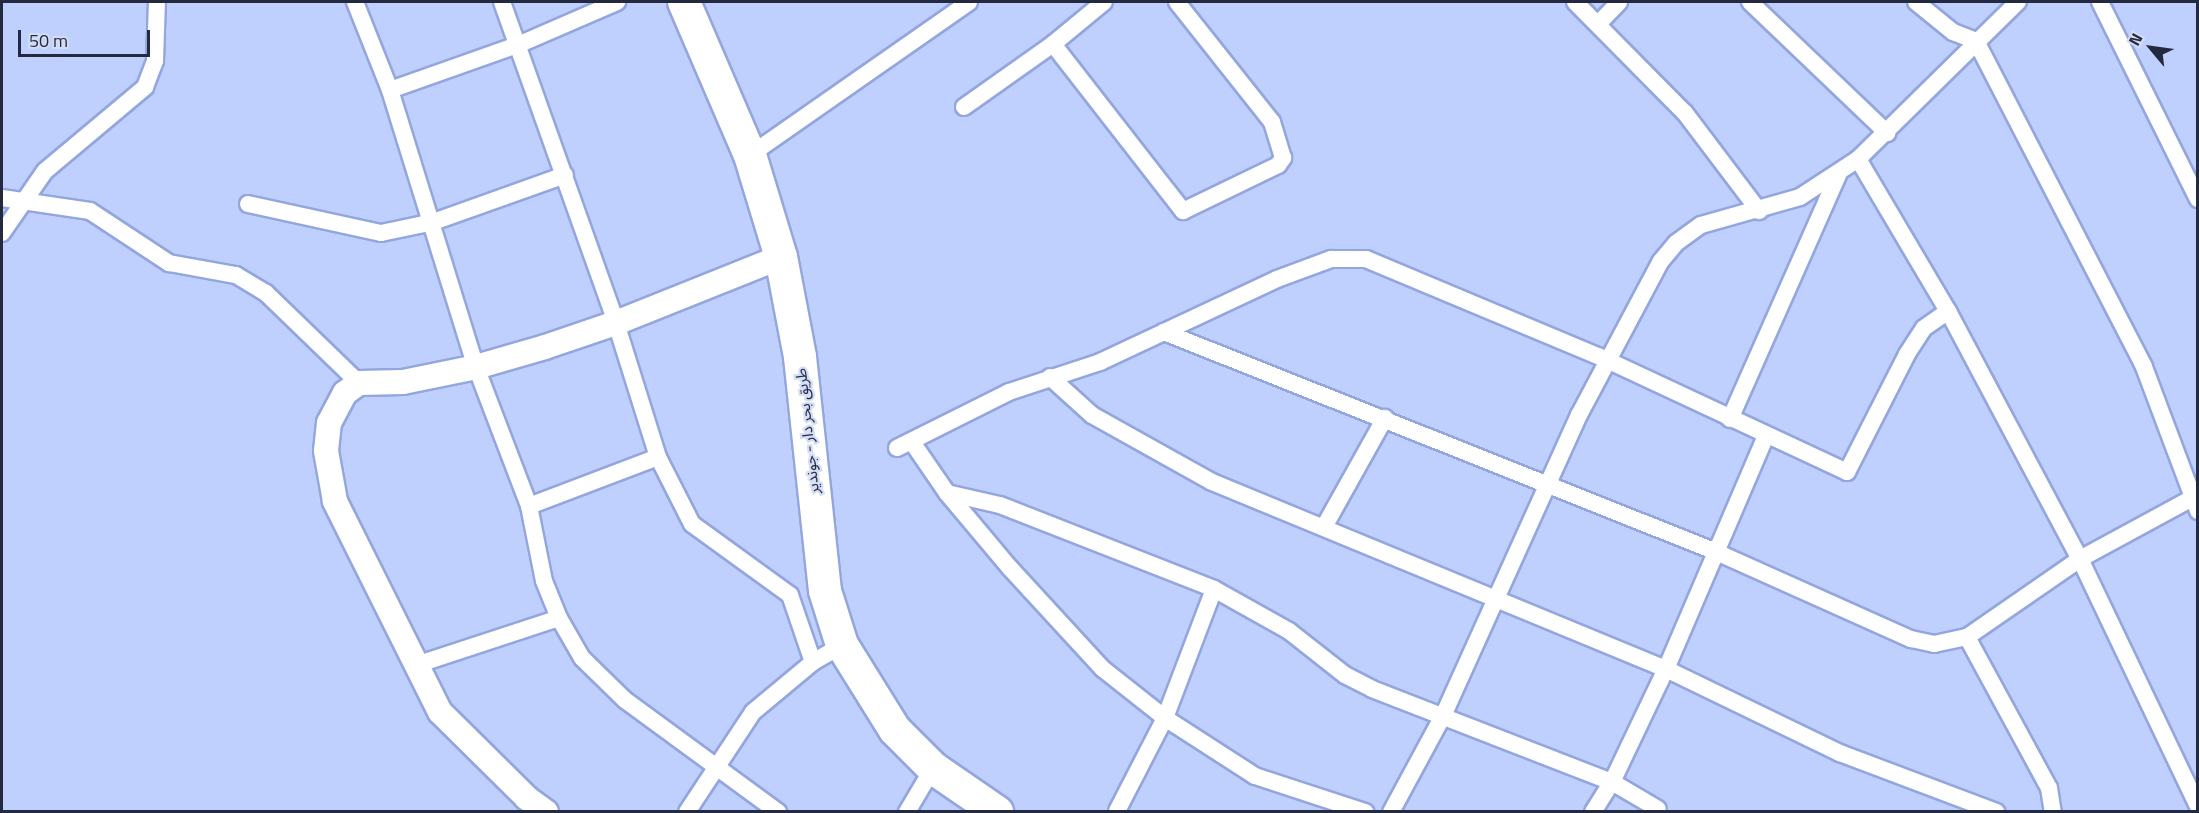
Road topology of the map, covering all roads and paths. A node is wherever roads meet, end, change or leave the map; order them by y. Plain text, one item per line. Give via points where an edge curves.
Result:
1 (157, 2) edge
2 (355, 2) edge
3 (502, 2) edge
4 (617, 2) edge
5 (684, 2) edge
6 (969, 2) edge
7 (1104, 2) edge
8 (1177, 2) edge
9 (1575, 2) edge
10 (1619, 2) edge
11 (1750, 2) edge
12 (1916, 2) edge
13 (2018, 2) edge
14 (2100, 2) edge
15 (1599, 23) junction
16 (1976, 41) junction
17 (520, 44) junction
18 (1053, 44) junction
19 (390, 90) junction
20 (964, 107) dead end
21 (1887, 133) junction
22 (750, 155) junction
23 (1858, 159) junction
24 (1838, 174) junction
25 (565, 175) junction
26 (2, 198) edge
27 (2198, 199) edge
28 (21, 202) junction
29 (248, 204) dead end
30 (1759, 210) junction
31 (433, 222) junction
32 (2, 233) edge
33 (781, 257) junction
34 (1947, 311) junction
35 (616, 323) junction
36 (1164, 332) junction
37 (1607, 360) junction
38 (476, 367) junction
39 (1050, 377) junction
40 (359, 383) junction
41 (1385, 418) junction
42 (1730, 419) junction
43 (1766, 436) junction
44 (658, 457) junction
45 (1548, 486) junction
46 (947, 493) junction
47 (2195, 501) edge
48 (529, 506) junction
49 (1324, 527) junction
50 (1714, 551) junction
51 (2080, 559) junction
52 (1214, 589) junction
53 (1495, 599) junction
54 (559, 618) junction
55 (1967, 638) junction
56 (842, 645) junction
57 (813, 662) junction
58 (416, 665) junction
59 (1666, 669) junction
60 (1443, 716) junction
61 (1166, 718) junction
62 (717, 765) junction
63 (933, 768) junction
64 (1612, 782) junction
65 (2198, 806) edge
66 (1658, 809) dead end
67 (1117, 811) edge
68 (546, 812) edge
69 (687, 812) edge
70 (778, 812) edge
71 (907, 812) edge
72 (997, 812) edge
73 (1365, 812) edge
74 (1391, 812) edge
75 (1593, 812) edge
76 (1996, 812) edge
77 (2053, 812) edge

1 - 28 street via 155,61 145,87 45,171
2 - 19 street
3 - 17 street
4 - 17 street
5 - 22 highway, طريق بحر دار - جوندير
6 - 22 street
7 - 18 street
8 - 18 street via 1272,122 1283,158 1278,165 1183,211
9 - 15 street
10 - 15 street
11 - 21 street
12 - 16 street via 1953,32
13 - 16 street
14 - 27 street
15 - 30 street via 1685,113
16 - 21 street
16 - 47 street via 2144,367
17 - 19 street
17 - 25 street
18 - 20 street
19 - 31 street
21 - 23 street
22 - 33 highway, طريق بحر دار - جوندير
23 - 24 street
23 - 34 street
24 - 30 street via 1800,197
24 - 42 street
25 - 31 street
25 - 35 street
26 - 28 street
28 - 32 street
28 - 40 street via 90,211 169,263 236,275 266,292
29 - 31 street via 381,233
30 - 37 street via 1701,225 1676,243 1660,261
31 - 38 street
33 - 35 street
33 - 56 highway, طريق بحر دار - جوندير via 800,357 825,591
34 - 43 street via 1924,328 1907,354 1847,472
34 - 51 street
35 - 38 street
35 - 44 street
36 - 37 street via 1277,279 1331,259 1366,260
36 - 39 street via 1101,362
36 - 41 street
37 - 42 street
37 - 45 street
38 - 40 street via 403,382
38 - 48 street
39 - 46 street via 1010,392 904,445
39 - 49 street via 1092,415 1212,482
40 - 58 street via 345,393 329,423 326,452 335,501
41 - 45 street
41 - 49 street
42 - 43 street
43 - 50 street
44 - 48 street
44 - 57 street via 692,524 790,595
45 - 50 street
45 - 53 street
46 - 52 street via 1000,505
46 - 61 street via 1053,620 1103,669
47 - 51 street
48 - 54 street via 544,581
49 - 53 street
50 - 55 street via 1911,639 1934,644
50 - 59 street
51 - 55 street
51 - 65 street
52 - 60 street via 1289,632 1345,675
52 - 61 street
53 - 59 street
53 - 60 street
54 - 58 street
54 - 62 street via 582,658 625,700
55 - 77 street via 2049,788
56 - 57 street
56 - 63 highway, طريق بحر دار - جوندير via 895,730
57 - 62 street via 753,712
58 - 68 street via 440,712
59 - 64 street
59 - 76 street via 1840,753
60 - 64 street
60 - 74 street
61 - 67 street
61 - 73 street via 1255,776
62 - 69 street
62 - 70 street
63 - 71 street
63 - 72 highway, طريق بحر دار - جوندير
64 - 66 street
64 - 75 street

